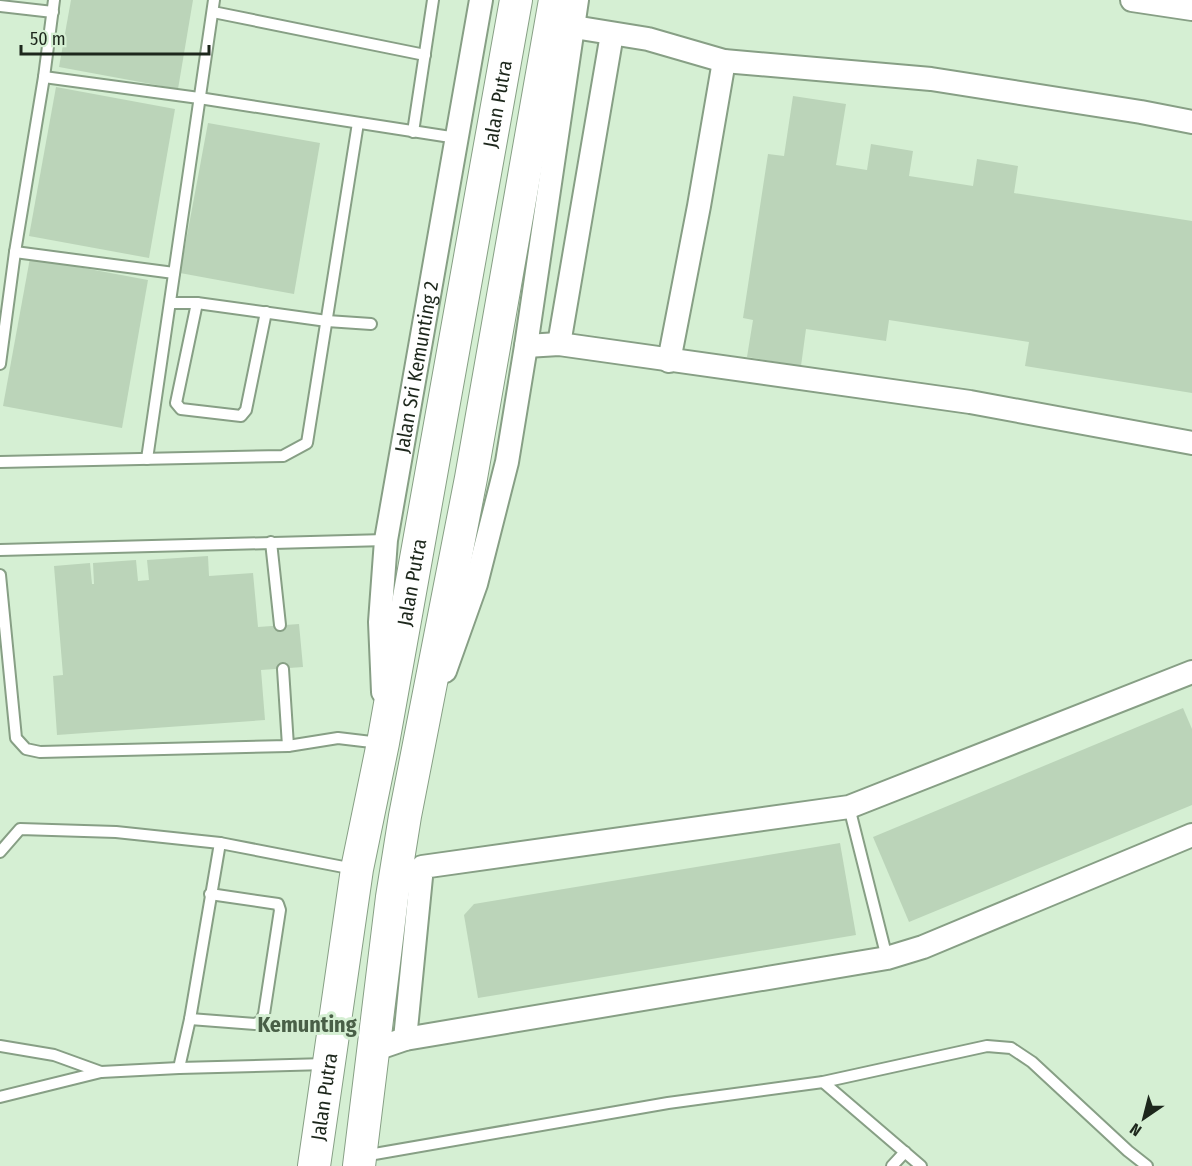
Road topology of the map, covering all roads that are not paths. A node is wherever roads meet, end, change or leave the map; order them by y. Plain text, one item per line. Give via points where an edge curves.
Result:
1 (54, 0) edge
2 (214, 0) edge
3 (433, 0) edge
4 (481, 0) edge
5 (516, 0) edge
6 (555, 0) edge
7 (577, 0) edge
8 (1132, 0) edge
9 (0, 6) edge
10 (1192, 9) edge
11 (53, 12) junction
12 (213, 12) junction
13 (574, 27) junction
14 (612, 34) junction
15 (425, 55) junction
16 (724, 61) junction
17 (44, 77) junction
18 (199, 98) junction
19 (1192, 122) edge
20 (358, 123) junction
21 (413, 132) junction
22 (457, 138) junction
23 (15, 252) junction
24 (174, 273) junction
25 (170, 303) junction
26 (197, 303) junction
27 (266, 312) junction
28 (327, 321) junction
29 (371, 324) dead end
30 (559, 344) junction
31 (526, 346) junction
32 (669, 361) junction
33 (0, 364) edge
34 (1192, 443) edge
35 (147, 459) junction
36 (0, 462) edge
37 (386, 540) junction
38 (271, 542) junction
39 (0, 550) edge
40 (0, 575) edge
41 (279, 625) dead end
42 (282, 669) dead end
43 (1191, 676) edge
44 (384, 739) junction
45 (420, 740) junction
46 (288, 746) junction
47 (849, 807) junction
48 (1192, 835) edge
49 (220, 843) junction
50 (0, 852) edge
51 (409, 867) junction
52 (357, 869) junction
53 (210, 894) junction
54 (887, 958) junction
55 (190, 1019) junction
56 (405, 1039) junction
57 (0, 1046) edge
58 (373, 1050) junction
59 (329, 1064) junction
60 (179, 1068) junction
61 (101, 1072) junction
62 (823, 1082) junction
63 (0, 1097) edge
64 (905, 1152) junction
65 (360, 1161) edge
66 (314, 1166) edge
67 (892, 1166) edge
68 (921, 1166) edge
69 (1147, 1166) edge

1 - 11 lane
2 - 12 lane
3 - 15 lane
4 - 22 street, Jalan Sri Kemunting 2
5 - 44 main road, Jalan Putra
6 - 45 main road, Jalan Putra
7 - 13 street
8 - 10 street
9 - 11 lane
11 - 17 lane
12 - 15 lane
12 - 18 lane
13 - 14 street
13 - 31 street
14 - 16 street via 648,39
14 - 30 street
15 - 21 lane
16 - 19 street via 931,79
16 - 32 street
17 - 18 lane
17 - 23 lane
18 - 20 lane
18 - 24 lane
20 - 21 lane
20 - 28 lane
21 - 22 lane
22 - 37 street, Jalan Sri Kemunting 2
23 - 24 lane
23 - 33 lane
24 - 25 lane
25 - 26 lane
25 - 35 lane
26 - 27 lane
26 - 27 lane via 176,404 182,409 241,416 246,410
27 - 28 lane
28 - 29 lane
28 - 35 lane via 307,443 284,456
30 - 31 street
30 - 32 street
31 - 45 street via 507,462 476,584
32 - 34 street via 970,402
35 - 36 lane
37 - 38 lane
37 - 44 street, Jalan Sri Kemunting 2 via 380,622
38 - 39 lane
38 - 41 lane
40 - 46 lane via 16,738 26,749 40,752
42 - 46 lane
43 - 47 street
44 - 46 lane via 338,738
44 - 52 main road, Jalan Putra
45 - 51 main road, Jalan Putra via 405,816
47 - 51 street
47 - 54 lane
48 - 54 street via 923,947
49 - 50 lane via 116,832 20,829
49 - 52 lane
49 - 53 lane
51 - 56 street
51 - 58 main road, Jalan Putra
52 - 59 main road, Jalan Putra
53 - 55 lane
53 - 55 lane via 278,904 264,1014 255,1024
54 - 56 street
55 - 60 lane
56 - 58 street
57 - 61 lane via 54,1055
58 - 65 main road, Jalan Putra
59 - 60 lane
59 - 66 main road, Jalan Putra
60 - 61 lane
61 - 63 lane
62 - 64 lane
62 - 65 lane via 668,1103
62 - 69 lane via 987,1046 1011,1048 1032,1062
64 - 67 lane
64 - 68 lane

